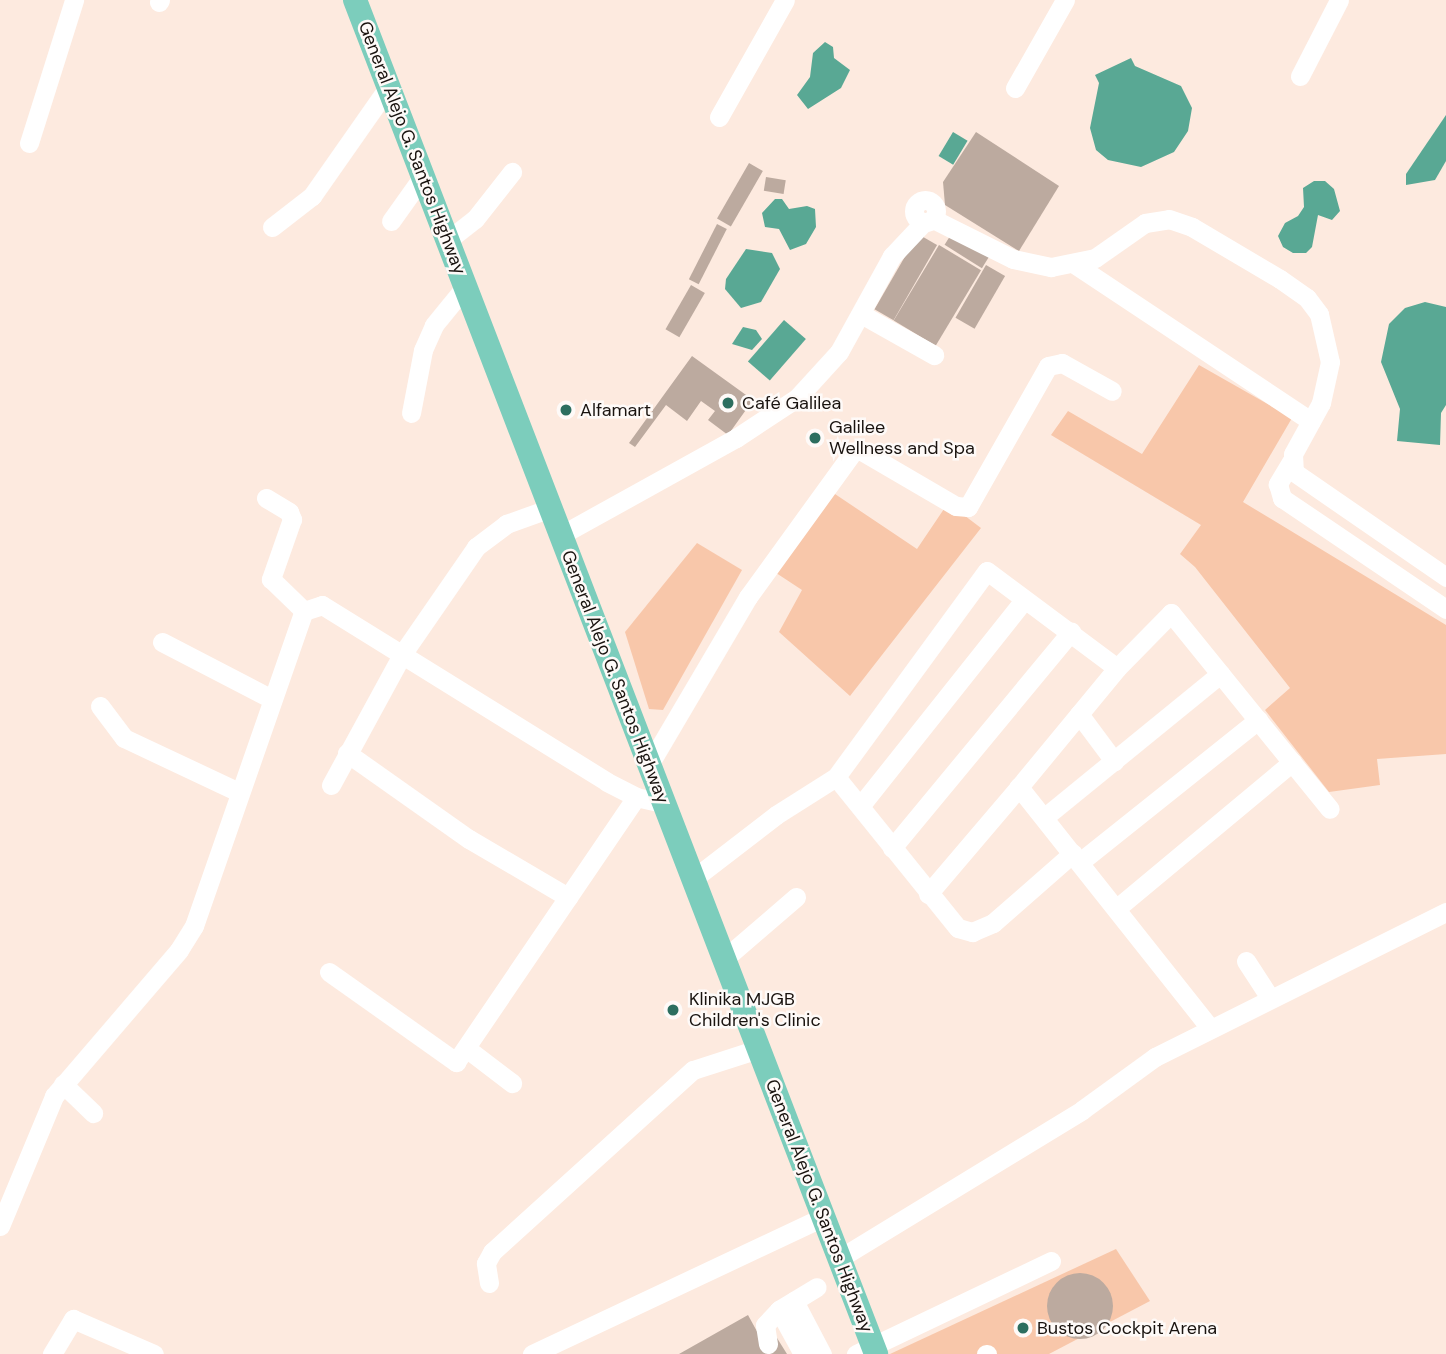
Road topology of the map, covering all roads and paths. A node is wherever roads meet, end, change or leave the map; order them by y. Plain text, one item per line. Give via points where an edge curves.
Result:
1 (74, 0) edge
2 (355, 0) edge
3 (785, 0) edge
4 (1067, 0) edge
5 (1080, 0) edge
6 (1339, 0) edge
7 (1300, 76) dead end
8 (389, 86) junction
9 (1015, 88) dead end
10 (719, 117) dead end
11 (29, 143) dead end
12 (512, 172) dead end
13 (423, 176) junction
14 (391, 220) dead end
15 (272, 227) dead end
16 (448, 240) junction
17 (1076, 265) junction
18 (465, 287) junction
19 (861, 314) junction
20 (934, 355) dead end
21 (1112, 391) dead end
22 (411, 413) dead end
23 (1311, 421) junction
24 (1291, 462) junction
25 (266, 498) dead end
26 (551, 508) junction
27 (561, 535) junction
28 (1446, 577) edge
29 (1024, 600) junction
30 (1446, 609) edge
31 (303, 611) junction
32 (1072, 632) junction
33 (162, 642) dead end
34 (402, 653) junction
35 (1117, 668) junction
36 (1220, 674) junction
37 (272, 699) junction
38 (100, 706) dead end
39 (1079, 714) junction
40 (1258, 720) junction
41 (347, 753) junction
42 (1114, 761) junction
43 (1292, 762) junction
44 (649, 765) junction
45 (836, 777) junction
46 (331, 785) dead end
47 (1019, 787) junction
48 (239, 792) junction
49 (636, 797) junction
50 (662, 803) junction
51 (861, 805) junction
52 (1330, 809) dead end
53 (1046, 816) junction
54 (892, 848) junction
55 (1077, 857) junction
56 (693, 879) junction
57 (928, 894) junction
58 (568, 897) junction
59 (796, 897) dead end
60 (1117, 908) junction
61 (1446, 912) edge
62 (724, 959) junction
63 (1245, 961) dead end
64 (330, 972) dead end
65 (1270, 998) junction
66 (1210, 1028) junction
67 (466, 1048) junction
68 (758, 1049) junction
69 (512, 1083) dead end
70 (63, 1084) junction
71 (93, 1113) dead end
72 (823, 1217) junction
73 (0, 1226) edge
74 (840, 1258) junction
75 (1051, 1261) dead end
76 (489, 1283) dead end
77 (817, 1287) dead end
78 (787, 1305) junction
79 (768, 1344) dead end
80 (868, 1351) edge
81 (52, 1354) edge
82 (154, 1354) edge
83 (531, 1354) edge
84 (803, 1354) edge
85 (822, 1354) edge

1 - 11 street
2 - 8 main road, General Alejo G. Santos Highway
3 - 10 street
4 - 5 street
4 - 9 street
6 - 7 street
8 - 13 main road, General Alejo G. Santos Highway
8 - 15 street via 312,197
12 - 16 street via 475,219
13 - 14 street
13 - 16 main road, General Alejo G. Santos Highway
16 - 18 main road, General Alejo G. Santos Highway
17 - 19 street via 1025,264 928,221 892,256
17 - 23 street
17 - 23 street via 1119,245 1145,223 1169,219 1192,227 1280,279 1307,298 1327,337 1328,383
18 - 22 street via 434,325 423,350
18 - 26 main road, General Alejo G. Santos Highway
19 - 20 street
19 - 27 street via 820,376 797,398 736,439
21 - 44 street via 1062,363 1048,366 968,507 956,506 860,450 853,452 748,597
23 - 24 street
24 - 28 street via 1294,472 1313,489
24 - 30 street via 1278,484 1282,498
25 - 31 street via 289,512 292,519 271,579
26 - 27 main road, General Alejo G. Santos Highway
26 - 34 street via 506,524 476,547
27 - 44 main road, General Alejo G. Santos Highway
29 - 32 street
29 - 45 street via 987,571
29 - 51 street
31 - 34 street via 323,605
31 - 37 street
32 - 35 street
32 - 54 street
33 - 37 street
34 - 41 street
34 - 49 street via 510,726
35 - 36 street via 1171,613
35 - 39 street
36 - 40 street
36 - 42 street
37 - 48 street
38 - 48 street via 124,738
39 - 42 street
39 - 47 street
40 - 43 street
40 - 55 street
41 - 46 street
41 - 58 street via 469,839
42 - 53 street
43 - 52 street
43 - 60 street
44 - 50 main road, General Alejo G. Santos Highway
45 - 51 street
45 - 56 street via 776,815
47 - 53 street
47 - 57 street
48 - 70 street via 194,926 179,950
49 - 50 street
49 - 58 street
50 - 56 main road, General Alejo G. Santos Highway
51 - 54 street
53 - 55 street
54 - 57 street
55 - 57 street via 993,923 972,932 958,928
55 - 60 street
56 - 62 main road, General Alejo G. Santos Highway
58 - 67 street
59 - 62 street
60 - 66 street
61 - 65 street
62 - 68 main road, General Alejo G. Santos Highway
63 - 65 street
64 - 67 street via 456,1062
65 - 66 street
66 - 74 street via 1155,1057 1082,1110
67 - 69 street
68 - 72 main road, General Alejo G. Santos Highway
68 - 76 street via 693,1070 492,1252 486,1263
70 - 71 street
70 - 73 street via 37,1130
72 - 74 main road, General Alejo G. Santos Highway
72 - 83 street
74 - 80 main road, General Alejo G. Santos Highway
75 - 80 street
77 - 78 street
78 - 79 street via 765,1325
78 - 84 street
78 - 85 street
81 - 82 street via 73,1319

